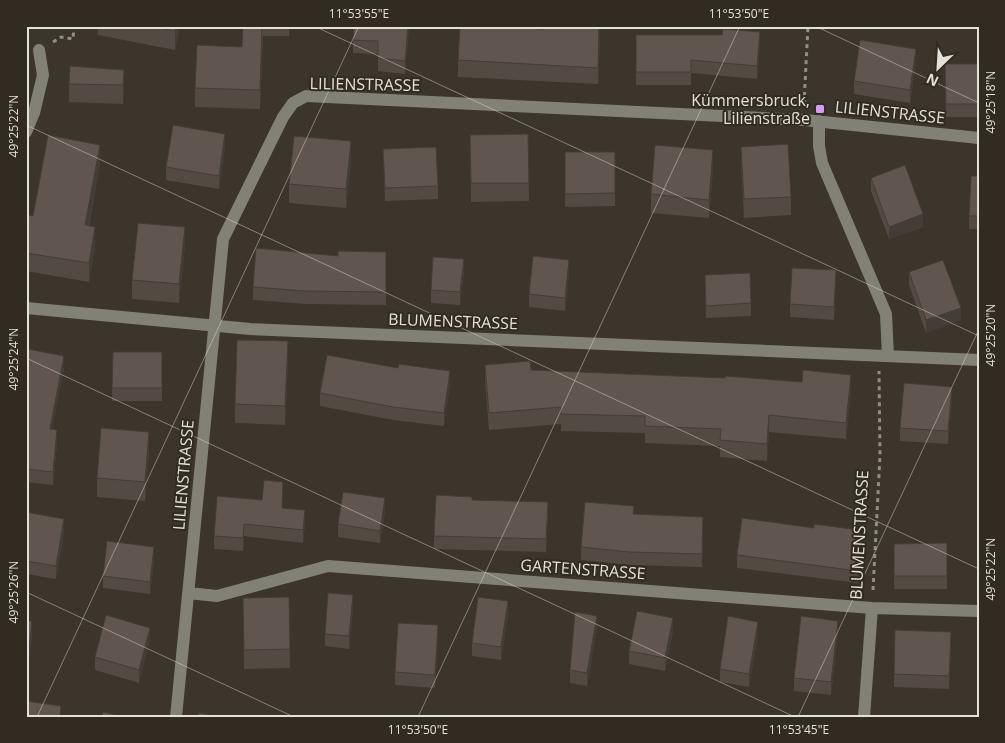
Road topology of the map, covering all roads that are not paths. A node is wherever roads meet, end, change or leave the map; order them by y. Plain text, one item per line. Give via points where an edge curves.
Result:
1 (39, 50) road end
2 (819, 121) junction
3 (26, 132) edge
4 (979, 138) edge
5 (26, 308) edge
6 (214, 325) junction
7 (884, 356) junction
8 (979, 360) edge
9 (188, 593) junction
10 (872, 608) junction
11 (979, 611) edge
12 (176, 717) edge
13 (864, 717) edge

1 - 3 street via 43,75
2 - 4 street, LILIENSTRASSE
2 - 6 street, LILIENSTRASSE via 306,96 293,103 283,117 223,239
2 - 7 street via 822,163 886,314
5 - 6 street, BLUMENSTRASSE
6 - 7 street, BLUMENSTRASSE
6 - 9 street, LILIENSTRASSE
7 - 8 street, BLUMENSTRASSE
9 - 10 street, GARTENSTRASSE via 217,596 328,566
9 - 12 street, LILIENSTRASSE
10 - 11 street, GARTENSTRASSE
10 - 13 street, BLUMENSTRASSE

